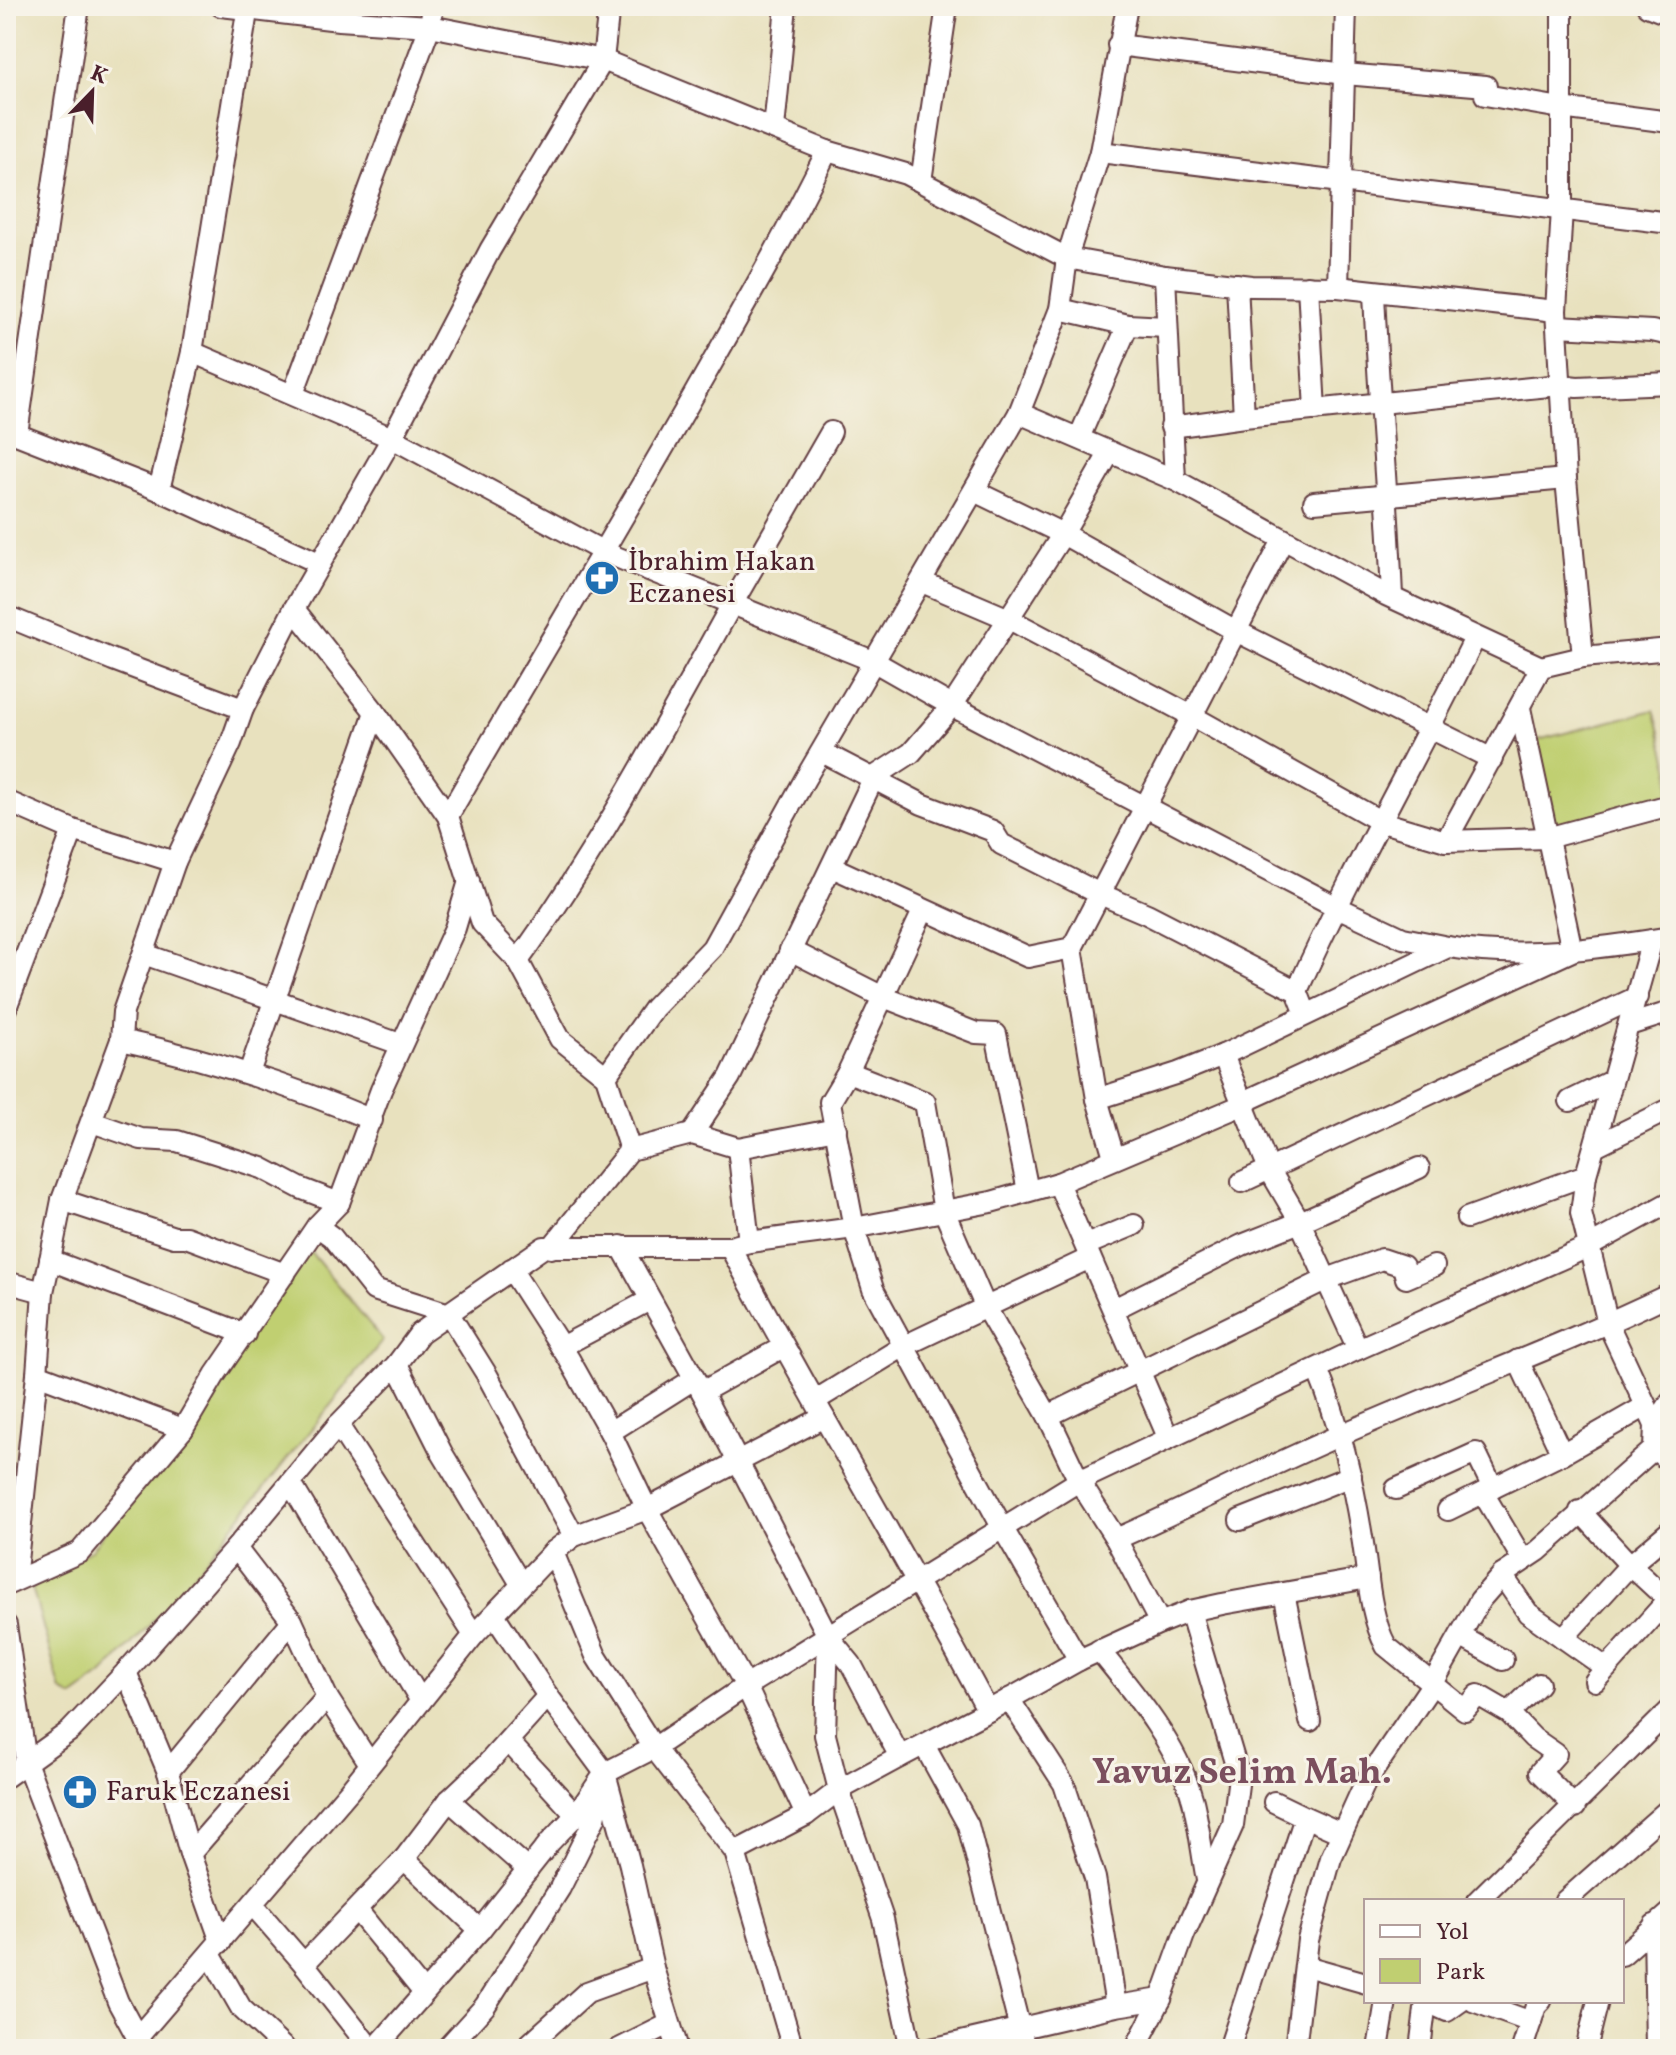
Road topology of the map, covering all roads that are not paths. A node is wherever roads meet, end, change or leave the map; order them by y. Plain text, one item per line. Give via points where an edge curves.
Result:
1 (79, 6) edge
2 (221, 6) edge
3 (609, 6) edge
4 (786, 6) edge
5 (947, 6) edge
6 (1127, 6) edge
7 (1346, 6) edge
8 (1562, 6) edge
9 (1647, 6) edge
10 (248, 8) edge
11 (1670, 15) edge
12 (431, 16) edge
13 (1118, 45) junction
14 (603, 60) junction
15 (1345, 74) junction
16 (1561, 108) junction
17 (1670, 122) edge
18 (774, 129) junction
19 (827, 151) junction
20 (1100, 152) junction
21 (921, 181) junction
22 (1342, 181) junction
23 (1562, 209) junction
24 (1670, 223) edge
25 (1067, 258) junction
26 (1165, 276) junction
27 (1237, 284) junction
28 (1308, 286) junction
29 (1338, 287) junction
30 (1374, 292) junction
31 (1060, 309) junction
32 (1556, 318) junction
33 (1128, 325) junction
34 (1166, 327) junction
35 (1670, 335) edge
36 (192, 352) junction
37 (1670, 383) edge
38 (1560, 385) junction
39 (293, 394) junction
40 (1378, 404) junction
41 (1315, 410) junction
42 (1019, 413) junction
43 (1244, 417) junction
44 (1171, 427) junction
45 (12, 432) edge
46 (831, 432) dead end
47 (392, 438) junction
48 (1079, 438) junction
49 (1110, 452) junction
50 (1566, 479) junction
51 (1175, 480) junction
52 (159, 490) junction
53 (974, 491) junction
54 (1388, 495) junction
55 (1314, 502) dead end
56 (1063, 534) junction
57 (1283, 540) junction
58 (604, 552) junction
59 (319, 563) junction
60 (922, 582) junction
61 (1392, 597) junction
62 (732, 605) junction
63 (294, 609) junction
64 (6, 616) edge
65 (1009, 619) junction
66 (1236, 631) junction
67 (1475, 638) junction
68 (1670, 649) edge
69 (1583, 657) junction
70 (873, 661) junction
71 (1541, 667) junction
72 (952, 706) junction
73 (1520, 708) junction
74 (243, 709) junction
75 (375, 712) junction
76 (1192, 716) junction
77 (1431, 728) junction
78 (822, 752) junction
79 (1492, 759) junction
80 (874, 777) junction
81 (6, 801) edge
82 (1670, 805) edge
83 (1145, 808) junction
84 (448, 816) junction
85 (1382, 822) junction
86 (73, 830) junction
87 (1547, 838) junction
88 (1446, 841) junction
89 (175, 862) junction
90 (832, 867) junction
91 (469, 881) junction
92 (1100, 894) junction
93 (1335, 906) junction
94 (923, 911) junction
95 (1661, 939) edge
96 (1448, 947) junction
97 (1072, 948) junction
98 (790, 950) junction
99 (1572, 951) junction
100 (144, 954) junction
101 (518, 961) junction
102 (1297, 991) junction
103 (881, 996) junction
104 (1637, 997) junction
105 (273, 999) junction
106 (6, 1008) edge
107 (1670, 1012) edge
108 (1306, 1014) junction
109 (1629, 1025) junction
110 (121, 1040) junction
111 (400, 1044) junction
112 (1223, 1055) junction
113 (848, 1072) junction
114 (249, 1073) junction
115 (606, 1076) junction
116 (1611, 1081) junction
117 (1097, 1099) junction
118 (1570, 1101) dead end
119 (1243, 1105) junction
120 (1670, 1109) edge
121 (372, 1120) junction
122 (92, 1122) junction
123 (836, 1129) junction
124 (692, 1134) junction
125 (1595, 1146) junction
126 (738, 1148) junction
127 (630, 1150) junction
128 (1114, 1157) junction
129 (1419, 1168) dead end
130 (1269, 1169) junction
131 (1586, 1175) junction
132 (1242, 1182) dead end
133 (1058, 1183) junction
134 (1028, 1191) junction
135 (62, 1200) junction
136 (1670, 1202) edge
137 (339, 1203) junction
138 (944, 1211) junction
139 (1467, 1218) dead end
140 (1300, 1222) junction
141 (1134, 1225) dead end
142 (317, 1226) junction
143 (854, 1228) junction
144 (739, 1244) junction
145 (621, 1246) junction
146 (1588, 1247) junction
147 (551, 1248) junction
148 (1088, 1252) junction
149 (50, 1260) junction
150 (1434, 1266) dead end
151 (511, 1269) junction
152 (285, 1274) junction
153 (1327, 1279) junction
154 (6, 1282) edge
155 (43, 1292) junction
156 (1670, 1294) edge
157 (650, 1300) junction
158 (986, 1308) junction
159 (1114, 1309) junction
160 (449, 1314) junction
161 (1608, 1324) junction
162 (245, 1334) junction
163 (904, 1346) junction
164 (561, 1347) junction
165 (783, 1347) junction
166 (1358, 1349) junction
167 (1518, 1360) junction
168 (397, 1364) junction
169 (1317, 1369) junction
170 (1141, 1370) junction
171 (37, 1374) junction
172 (698, 1386) junction
173 (820, 1408) junction
174 (1661, 1411) edge
175 (1048, 1416) junction
176 (338, 1425) junction
177 (183, 1429) junction
178 (610, 1432) junction
179 (1342, 1435) junction
180 (1168, 1437) junction
181 (1562, 1454) junction
182 (1662, 1455) edge
183 (737, 1462) junction
184 (1351, 1476) junction
185 (1079, 1481) junction
186 (291, 1484) junction
187 (1396, 1489) dead end
188 (1488, 1490) junction
189 (647, 1509) junction
190 (1448, 1510) dead end
191 (1580, 1511) junction
192 (1240, 1520) dead end
193 (1002, 1527) junction
194 (1670, 1531) edge
195 (574, 1536) junction
196 (1116, 1539) junction
197 (236, 1548) junction
198 (553, 1552) junction
199 (1523, 1560) junction
200 (1630, 1565) junction
201 (1502, 1575) junction
202 (1368, 1578) junction
203 (919, 1581) junction
204 (10, 1583) edge
205 (521, 1584) junction
206 (1284, 1593) junction
207 (1669, 1601) edge
208 (1190, 1611) junction
209 (495, 1616) junction
210 (292, 1621) junction
211 (1160, 1623) junction
212 (6, 1625) edge
213 (474, 1635) junction
214 (828, 1636) junction
215 (1460, 1636) junction
216 (1563, 1638) junction
217 (1099, 1650) junction
218 (1079, 1660) junction
219 (1503, 1660) dead end
220 (126, 1672) junction
221 (1433, 1683) junction
222 (1539, 1684) dead end
223 (746, 1686) junction
224 (548, 1696) junction
225 (327, 1697) junction
226 (1009, 1699) junction
227 (421, 1701) junction
228 (1670, 1710) edge
229 (988, 1711) junction
230 (1509, 1713) junction
231 (1310, 1721) dead end
232 (508, 1741) junction
233 (924, 1745) junction
234 (654, 1748) junction
235 (900, 1757) junction
236 (26, 1762) junction
237 (370, 1764) junction
238 (168, 1772) junction
239 (605, 1773) junction
240 (6, 1777) edge
241 (839, 1790) junction
242 (449, 1800) junction
243 (1274, 1802) dead end
244 (1575, 1807) junction
245 (1670, 1808) edge
246 (576, 1815) junction
247 (806, 1815) junction
248 (1305, 1817) junction
249 (1341, 1833) junction
250 (735, 1852) junction
251 (190, 1854) junction
252 (404, 1859) junction
253 (528, 1870) junction
254 (1207, 1880) junction
255 (1479, 1899) edge
256 (1567, 1899) edge
257 (253, 1905) junction
258 (357, 1910) junction
259 (1662, 1919) edge
260 (480, 1930) junction
261 (215, 1948) junction
262 (1624, 1953) edge
263 (304, 1964) junction
264 (1306, 1966) junction
265 (653, 1968) junction
266 (1364, 1982) edge
267 (424, 1993) junction
268 (1161, 1999) junction
269 (1386, 2003) edge
270 (1426, 2003) edge
271 (1430, 2003) edge
272 (1458, 2003) edge
273 (1479, 2003) edge
274 (1539, 2003) edge
275 (1598, 2003) edge
276 (1116, 2006) junction
277 (1531, 2022) junction
278 (669, 2024) junction
279 (1023, 2039) edge
280 (140, 2044) edge
281 (285, 2049) edge
282 (373, 2049) edge
283 (446, 2049) edge
284 (524, 2049) edge
285 (619, 2049) edge
286 (678, 2049) edge
287 (793, 2049) edge
288 (911, 2049) edge
289 (931, 2049) edge
290 (1135, 2049) edge
291 (1229, 2049) edge
292 (1295, 2049) edge
293 (1378, 2049) edge
294 (1420, 2049) edge
295 (1522, 2049) edge
296 (1586, 2049) edge
297 (1656, 2049) edge

1 - 45 street
2 - 10 street
3 - 14 street
4 - 18 street
5 - 21 street
6 - 13 street
7 - 15 street
8 - 16 street
9 - 11 street
10 - 12 street
10 - 36 street
12 - 14 street
12 - 39 street
13 - 15 street
13 - 20 street
14 - 18 street
14 - 47 street via 490,250
15 - 16 street via 1486,86 1485,95
15 - 22 street
16 - 17 street
16 - 23 street
18 - 19 street
19 - 21 street
19 - 58 street
20 - 22 street
20 - 25 street
21 - 25 street
22 - 23 street
22 - 29 street
23 - 24 street
23 - 32 street
25 - 26 street
25 - 31 street
26 - 27 street
26 - 34 street
27 - 28 street
27 - 43 street
28 - 29 street
28 - 41 street
29 - 30 street
30 - 32 street
30 - 40 street
31 - 33 street
31 - 42 street
32 - 35 street
32 - 38 street
33 - 34 street
33 - 48 street
34 - 44 street
36 - 39 street
36 - 52 street
37 - 38 street
38 - 40 street
38 - 50 street
39 - 47 street
40 - 41 street
40 - 54 street
41 - 43 street
42 - 48 street
42 - 53 street
43 - 44 street
44 - 51 street
45 - 52 street
46 - 62 street
47 - 58 street
47 - 59 street
48 - 49 street
49 - 51 street
49 - 56 street
50 - 54 street
50 - 69 street
51 - 57 street
52 - 59 street
53 - 56 street
53 - 60 street
54 - 55 street
54 - 61 street
56 - 65 street
56 - 66 street
57 - 61 street
57 - 66 street
58 - 62 street
58 - 84 street
59 - 63 street
60 - 65 street
60 - 70 street
61 - 67 street
62 - 70 street
62 - 101 street via 667,725
63 - 74 street
63 - 75 street
64 - 74 street
65 - 72 street
65 - 76 street
66 - 76 street
66 - 77 street
67 - 71 street
67 - 77 street
68 - 69 street
69 - 71 street
70 - 72 street
70 - 78 street
71 - 73 street
72 - 80 street via 911,753
72 - 83 street
73 - 79 street
73 - 87 street
74 - 89 street
75 - 84 street
75 - 105 street
76 - 83 street
76 - 85 street
77 - 79 street
77 - 85 street
78 - 80 street
78 - 115 street via 712,948 654,1008
79 - 88 street
80 - 90 street
80 - 92 street via 922,804 993,831 1001,844
81 - 86 street
82 - 87 street
83 - 92 street
83 - 93 street
84 - 91 street
85 - 88 street
85 - 93 street
86 - 89 street
86 - 106 street
87 - 88 street
87 - 99 street
89 - 100 street
90 - 94 street
90 - 98 street
91 - 101 street via 482,923
91 - 111 street via 455,928
92 - 97 street
92 - 102 street
93 - 96 street via 1403,938
93 - 102 street
94 - 97 street via 1028,957
94 - 103 street
95 - 99 street
95 - 104 street
96 - 99 street
96 - 108 street
97 - 117 street
98 - 103 street
98 - 124 street via 730,1077
99 - 119 street
100 - 105 street
100 - 110 street via 123,1012
101 - 115 street via 560,1039
102 - 108 street
103 - 113 street
103 - 134 street via 976,1033 996,1034
104 - 109 street
104 - 130 street
105 - 111 street
105 - 114 street
107 - 109 street
108 - 112 street
109 - 116 street
110 - 114 street
110 - 122 street
111 - 121 street
112 - 117 street
112 - 119 street
113 - 123 street via 830,1102
113 - 138 street via 925,1102
114 - 121 street
115 - 127 street
116 - 118 street
116 - 125 street
117 - 128 street
119 - 128 street
119 - 130 street
120 - 125 street
121 - 137 street
122 - 135 street
122 - 137 street via 262,1168
123 - 126 street
123 - 143 street
124 - 126 street
124 - 127 street
125 - 131 street
126 - 144 street
127 - 147 street
128 - 133 street
129 - 140 street
130 - 132 street
130 - 140 street
131 - 139 street
131 - 146 street via 1581,1213
133 - 134 street
133 - 148 street
134 - 138 street
135 - 149 street
135 - 152 street
136 - 146 street
137 - 142 street
138 - 143 street
138 - 158 street
140 - 153 street
140 - 159 street
141 - 148 street
142 - 152 street
142 - 160 street via 374,1290
143 - 144 street
143 - 163 street via 873,1289
144 - 145 street
144 - 165 street
145 - 147 street
145 - 157 street
146 - 161 street
146 - 166 street
147 - 151 street via 544,1247
148 - 158 street
148 - 159 street
149 - 155 street
149 - 162 street
150 - 153 street via 1406,1278 1403,1266 1382,1259
151 - 160 street
151 - 164 street
152 - 162 street
153 - 166 street
153 - 170 street
154 - 155 street
155 - 171 street
156 - 161 street
157 - 164 street
157 - 172 street
158 - 163 street
158 - 175 street
159 - 170 street
160 - 168 street via 420,1333
160 - 195 street
161 - 167 street
161 - 174 street
162 - 177 street
163 - 173 street
163 - 193 street
164 - 178 street
165 - 172 street
165 - 173 street
166 - 169 street
167 - 179 street
167 - 181 street
168 - 176 street
168 - 205 street via 442,1453
169 - 179 street
169 - 180 street
170 - 175 street
170 - 180 street
171 - 177 street
171 - 204 street
172 - 178 street
172 - 183 street
173 - 183 street
173 - 203 street
174 - 181 street
174 - 182 street
175 - 185 street
176 - 186 street
176 - 213 street
177 - 204 street via 80,1552
178 - 189 street
179 - 184 street
179 - 196 street
180 - 185 street
181 - 188 street
182 - 191 street
183 - 189 street
183 - 214 street
184 - 192 street
184 - 202 street
185 - 193 street
185 - 196 street
186 - 197 street
186 - 227 street
187 - 188 street via 1476,1453
188 - 190 street
188 - 199 street
189 - 195 street
189 - 223 street
191 - 199 street
191 - 200 street
193 - 203 street
193 - 218 street
194 - 200 street
195 - 198 street
196 - 211 street
197 - 210 street
197 - 220 street
198 - 205 street
198 - 234 street via 596,1656
199 - 201 street
200 - 207 street
200 - 216 street
201 - 215 street
201 - 216 street via 1528,1613
202 - 206 street
202 - 221 street via 1386,1646
203 - 214 street
203 - 229 street
205 - 209 street
206 - 208 street
206 - 231 street
207 - 216 street via 1601,1675
208 - 211 street
208 - 254 street via 1239,1776 1233,1825
209 - 213 street
209 - 224 street
210 - 225 street
210 - 238 street
211 - 217 street
212 - 236 street
213 - 227 street
214 - 223 street
214 - 235 street via 851,1664
214 - 241 street via 825,1735
215 - 219 street
215 - 221 street
217 - 218 street
217 - 254 street via 1174,1754 1193,1800
218 - 226 street
220 - 236 street via 70,1731
220 - 238 street
221 - 230 street via 1465,1710 1478,1695
221 - 249 street via 1371,1773
222 - 230 street
223 - 234 street
223 - 247 street
224 - 232 street
224 - 239 street
225 - 237 street
225 - 251 street
226 - 229 street
226 - 276 street via 1064,1784 1095,1878
227 - 237 street
228 - 244 street
229 - 233 street
230 - 244 street via 1556,1754 1540,1772
232 - 242 street
232 - 246 street
233 - 235 street
233 - 279 street via 968,1825
234 - 239 street
234 - 250 street
235 - 241 street
236 - 240 street
236 - 280 street via 118,2002
237 - 257 street
238 - 251 street
239 - 246 street
239 - 265 street
239 - 283 street via 595,1818 560,1888 485,2006
241 - 247 street
241 - 288 street via 883,1919
242 - 252 street
242 - 253 street
243 - 248 street
244 - 255 street
245 - 256 street
246 - 253 street
247 - 250 street
248 - 249 street
248 - 291 street
249 - 264 street via 1308,1940
250 - 287 street
251 - 261 street
252 - 258 street
252 - 260 street
253 - 260 street
254 - 268 street
257 - 261 street
257 - 263 street
258 - 263 street
258 - 267 street
259 - 262 street
259 - 297 street
260 - 267 street
261 - 280 street
261 - 281 street via 241,2008
263 - 282 street
264 - 266 street
264 - 292 street
265 - 278 street
265 - 284 street via 587,1992
267 - 282 street
268 - 276 street
268 - 290 street
269 - 293 street
270 - 294 street
271 - 272 street via 1447,2011
273 - 277 street
274 - 277 street
275 - 296 street
276 - 279 street
277 - 295 street
278 - 285 street
278 - 286 street
279 - 289 street

